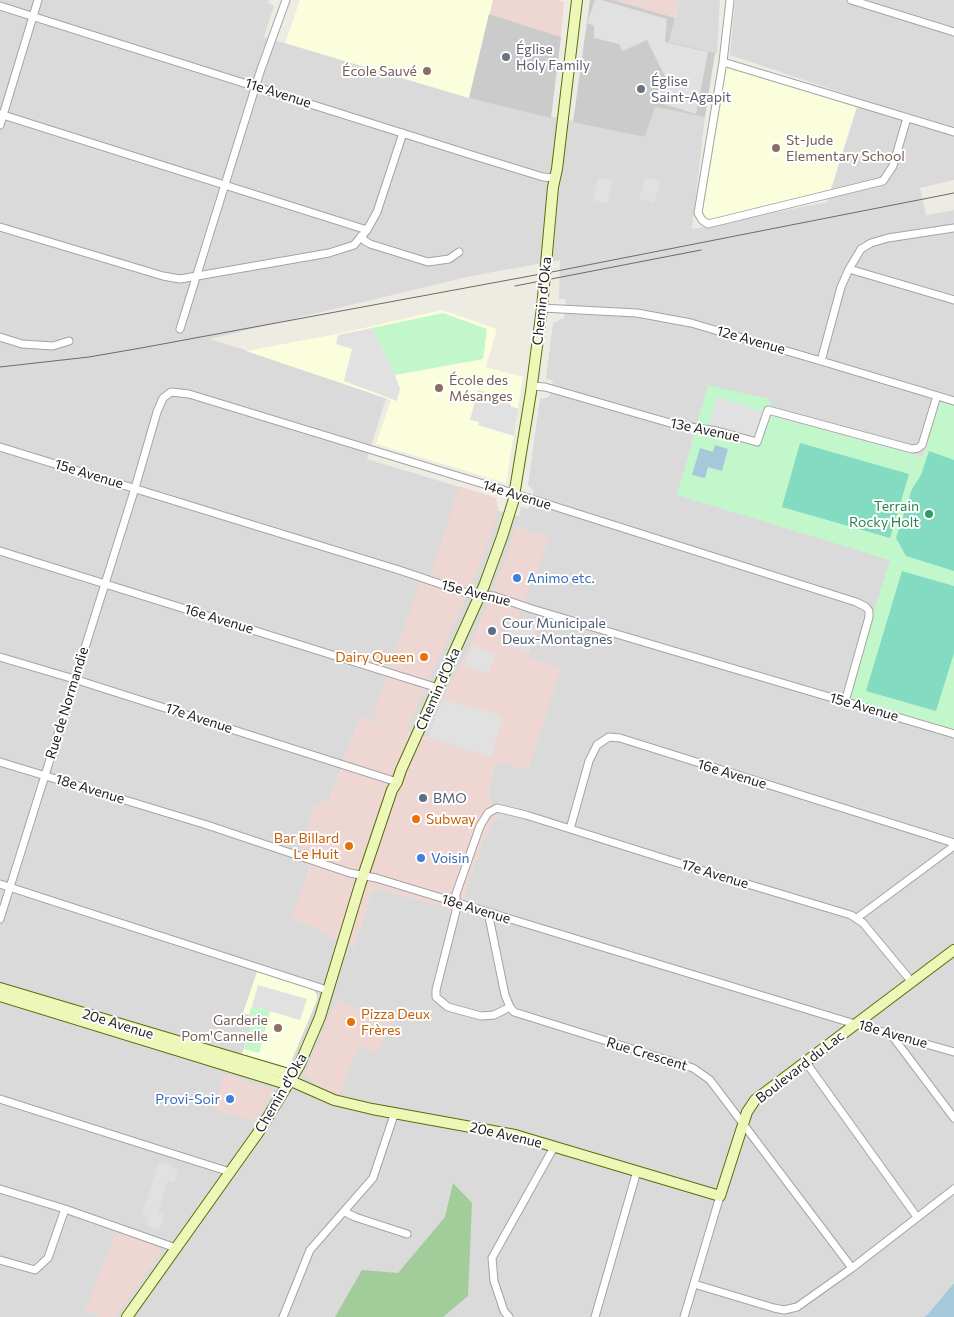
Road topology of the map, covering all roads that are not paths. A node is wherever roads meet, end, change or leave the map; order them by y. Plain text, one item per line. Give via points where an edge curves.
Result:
1 (38, 0) edge
2 (286, 0) edge
3 (577, 0) edge
4 (730, 0) edge
5 (851, 0) edge
6 (0, 6) edge
7 (33, 16) junction
8 (954, 32) edge
9 (723, 62) junction
10 (256, 86) junction
11 (2, 114) edge
12 (907, 118) junction
13 (0, 125) edge
14 (954, 132) edge
15 (403, 133) junction
16 (556, 178) junction
17 (225, 184) junction
18 (0, 227) edge
19 (954, 228) edge
20 (367, 230) junction
21 (361, 236) junction
22 (459, 252) dead end
23 (849, 269) junction
24 (197, 277) junction
25 (954, 300) edge
26 (542, 308) junction
27 (180, 329) dead end
28 (0, 337) edge
29 (68, 341) dead end
30 (821, 360) junction
31 (532, 386) junction
32 (937, 396) junction
33 (954, 402) edge
34 (0, 447) edge
35 (135, 488) junction
36 (514, 494) junction
37 (0, 551) edge
38 (104, 583) junction
39 (480, 595) junction
40 (0, 657) edge
41 (74, 679) junction
42 (438, 688) junction
43 (845, 702) junction
44 (954, 734) edge
45 (0, 762) edge
46 (44, 776) junction
47 (398, 782) junction
48 (570, 829) junction
49 (954, 845) edge
50 (363, 875) junction
51 (0, 884) edge
52 (10, 887) junction
53 (456, 903) junction
54 (488, 912) junction
55 (857, 918) junction
56 (0, 919) edge
57 (954, 950) edge
58 (949, 959) edge
59 (911, 981) junction
60 (0, 988) edge
61 (327, 990) junction
62 (0, 996) edge
63 (510, 1007) junction
64 (855, 1024) junction
65 (890, 1033) junction
66 (954, 1052) edge
67 (805, 1061) junction
68 (292, 1081) junction
69 (0, 1099) edge
70 (395, 1112) junction
71 (954, 1118) edge
72 (743, 1125) junction
73 (554, 1147) junction
74 (637, 1171) junction
75 (230, 1172) junction
76 (0, 1189) edge
77 (954, 1189) edge
78 (720, 1196) junction
79 (65, 1209) junction
80 (345, 1212) junction
81 (918, 1217) junction
82 (407, 1234) dead end
83 (176, 1248) junction
84 (0, 1260) edge
85 (852, 1268) junction
86 (694, 1284) junction
87 (127, 1317) edge
88 (283, 1317) edge
89 (509, 1317) edge
90 (594, 1317) edge
91 (684, 1317) edge

1 - 7 street
2 - 10 street
3 - 16 main road, Chemin d'Oka
4 - 9 street
5 - 8 street
6 - 7 street, 11e Avenue
7 - 10 street, 11e Avenue
7 - 11 street
9 - 12 street
9 - 12 street via 698,213 708,224 883,180 893,166
10 - 15 street, 11e Avenue
10 - 17 street
11 - 13 street
11 - 17 street
12 - 14 street
15 - 16 street, 11e Avenue via 543,177
15 - 20 street via 377,212
16 - 26 main road, Chemin d'Oka
17 - 20 street
17 - 24 street
18 - 24 street via 163,276
19 - 23 street via 872,243 861,249
20 - 21 street
21 - 22 street via 370,244 428,262 449,259
21 - 24 street via 354,245 329,253
23 - 25 street
23 - 30 street via 841,286
24 - 27 street
26 - 30 street, 12e Avenue via 637,313 691,323
26 - 31 main road, Chemin d'Oka
28 - 29 street via 22,344 53,346
30 - 32 street, 12e Avenue
31 - 32 street, 13e Avenue via 677,425 757,442 768,410 912,449 922,445
31 - 36 main road, Chemin d'Oka
32 - 33 street, 12e Avenue
34 - 35 street, 15e Avenue
35 - 36 street, 14e Avenue via 161,401 175,391
35 - 38 street, Rue de Normandie
35 - 39 street, 15e Avenue
36 - 39 main road, Chemin d'Oka via 502,538
36 - 43 street, 14e Avenue via 861,604 867,609 869,618
37 - 38 street, 16e Avenue
38 - 41 street, Rue de Normandie
38 - 42 street, 16e Avenue
39 - 42 main road, Chemin d'Oka
39 - 43 street, 15e Avenue via 494,596
40 - 41 street, 17e Avenue
41 - 46 street, Rue de Normandie
41 - 47 street, 17e Avenue
42 - 47 main road, Chemin d'Oka
43 - 44 street, 15e Avenue
45 - 46 street, 18e Avenue
46 - 50 street, 18e Avenue
46 - 52 street, Rue de Normandie
47 - 50 main road, Chemin d'Oka via 392,790
48 - 49 street, 16e Avenue via 590,761 597,745 609,737
48 - 53 street, 17e Avenue via 504,808 493,809 480,826 456,894
48 - 55 street, 17e Avenue
49 - 55 street
50 - 53 street, 18e Avenue
50 - 61 main road, Chemin d'Oka
51 - 52 street
52 - 56 street, Rue de Normandie
52 - 61 street
53 - 54 street, 18e Avenue
53 - 63 street via 436,997 448,1007 481,1016
54 - 63 street
54 - 64 street, 18e Avenue
55 - 59 street, 17e Avenue
57 - 58 main road, Boulevard du Lac
58 - 59 main road, Boulevard du Lac
59 - 64 main road, Boulevard du Lac
60 - 68 main road, 20e Avenue via 285,1073
61 - 68 main road, Chemin d'Oka via 320,1018
62 - 68 main road, 20e Avenue via 280,1082
63 - 72 street, Rue Crescent via 527,1017 693,1068 710,1080
64 - 65 street, 18e Avenue
64 - 67 main road, Boulevard du Lac
65 - 66 street, 18e Avenue
65 - 71 street
67 - 72 main road, Boulevard du Lac via 755,1100
67 - 81 street
68 - 70 main road, 20e Avenue via 328,1098
68 - 75 main road, Chemin d'Oka
69 - 75 street
70 - 73 main road, 20e Avenue via 498,1131
70 - 80 street via 373,1178
72 - 78 main road, Boulevard du Lac
72 - 85 street, Rue Crescent
73 - 74 main road, 20e Avenue
73 - 89 street via 492,1258 494,1281
74 - 78 main road, 20e Avenue
74 - 90 street
75 - 83 main road, Chemin d'Oka
76 - 79 street
77 - 81 street
78 - 86 street, Boulevard du Lac
79 - 83 street
79 - 84 street via 48,1258 35,1270
80 - 82 street
80 - 88 street via 310,1250
81 - 85 street
83 - 87 main road, Chemin d'Oka
85 - 86 street via 797,1307 784,1310
86 - 91 street, Boulevard du Lac

